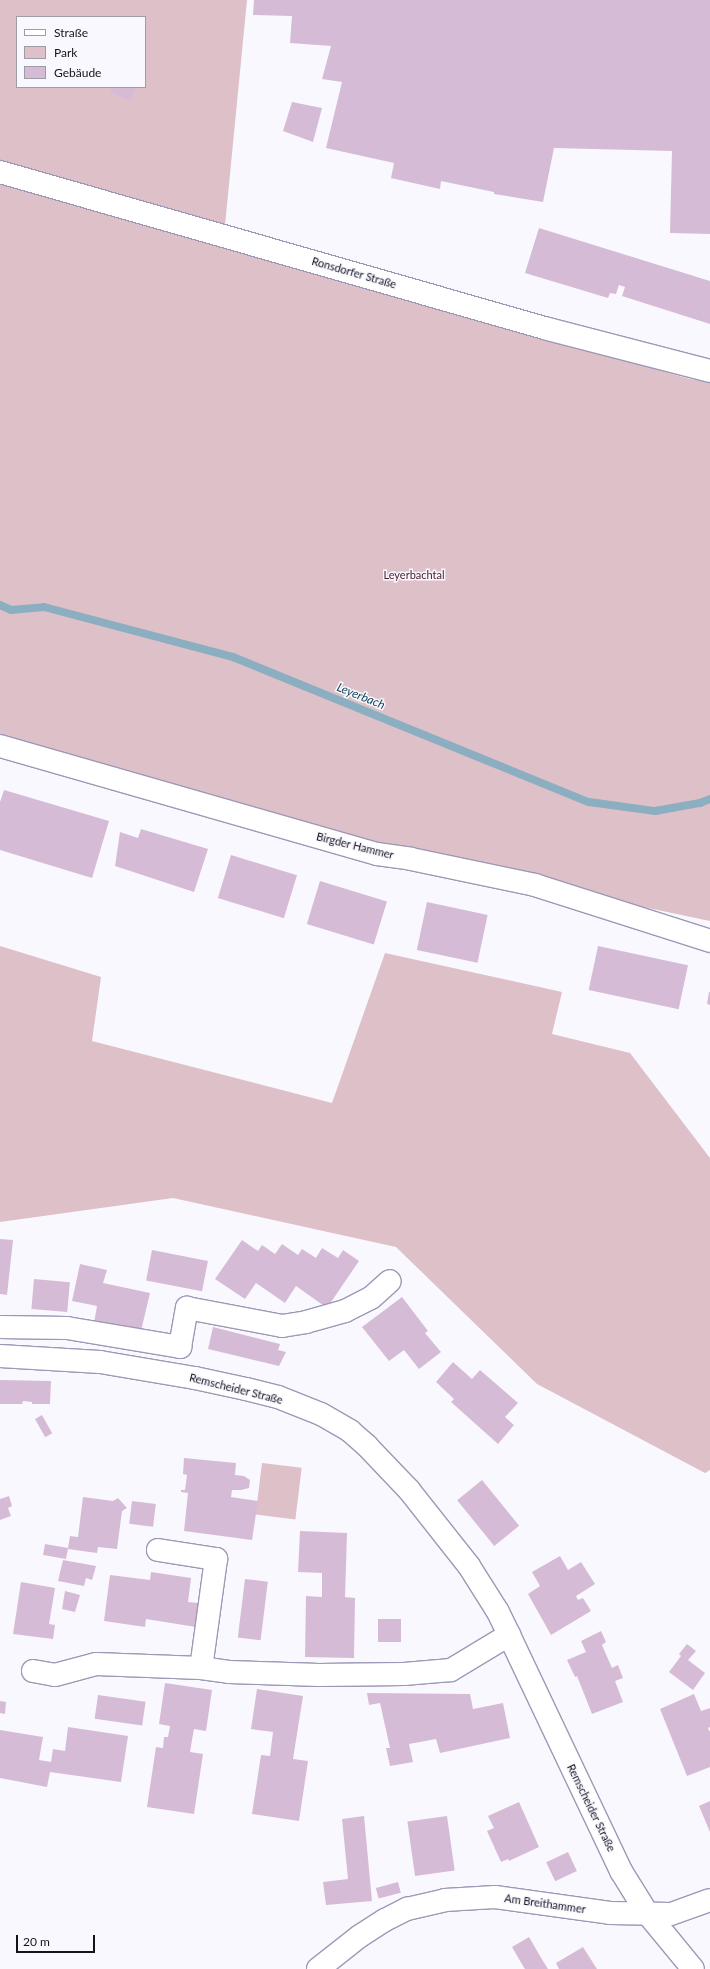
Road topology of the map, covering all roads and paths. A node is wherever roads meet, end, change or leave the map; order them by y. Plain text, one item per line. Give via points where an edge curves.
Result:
1 (0, 172) edge
2 (710, 371) edge
3 (0, 746) edge
4 (710, 941) edge
5 (390, 1281) dead end
6 (0, 1327) edge
7 (0, 1356) edge
8 (158, 1550) dead end
9 (509, 1635) junction
10 (201, 1668) junction
11 (33, 1671) dead end
12 (710, 1900) edge
13 (648, 1913) junction
14 (318, 1969) edge
15 (694, 1969) edge

1 - 2 street, Ronsdorfer Straße via 548,329
3 - 4 street, Birgder Hammer via 377,854 534,885
5 - 6 street via 371,1298 345,1311 282,1326 187,1308 180,1347 67,1328
7 - 9 street, Remscheider Straße via 100,1362 195,1378 278,1397 321,1414 367,1446 409,1490 469,1566 498,1612
8 - 10 street via 216,1559
9 - 10 street via 451,1670 404,1674 319,1675 229,1672
9 - 13 street, Remscheider Straße via 621,1872
10 - 11 street via 96,1664 55,1675
12 - 13 street, Am Breithammer via 671,1914
13 - 14 street, Am Breithammer via 580,1910 495,1897 445,1900 407,1909 385,1920
13 - 15 street, Remscheider Straße

